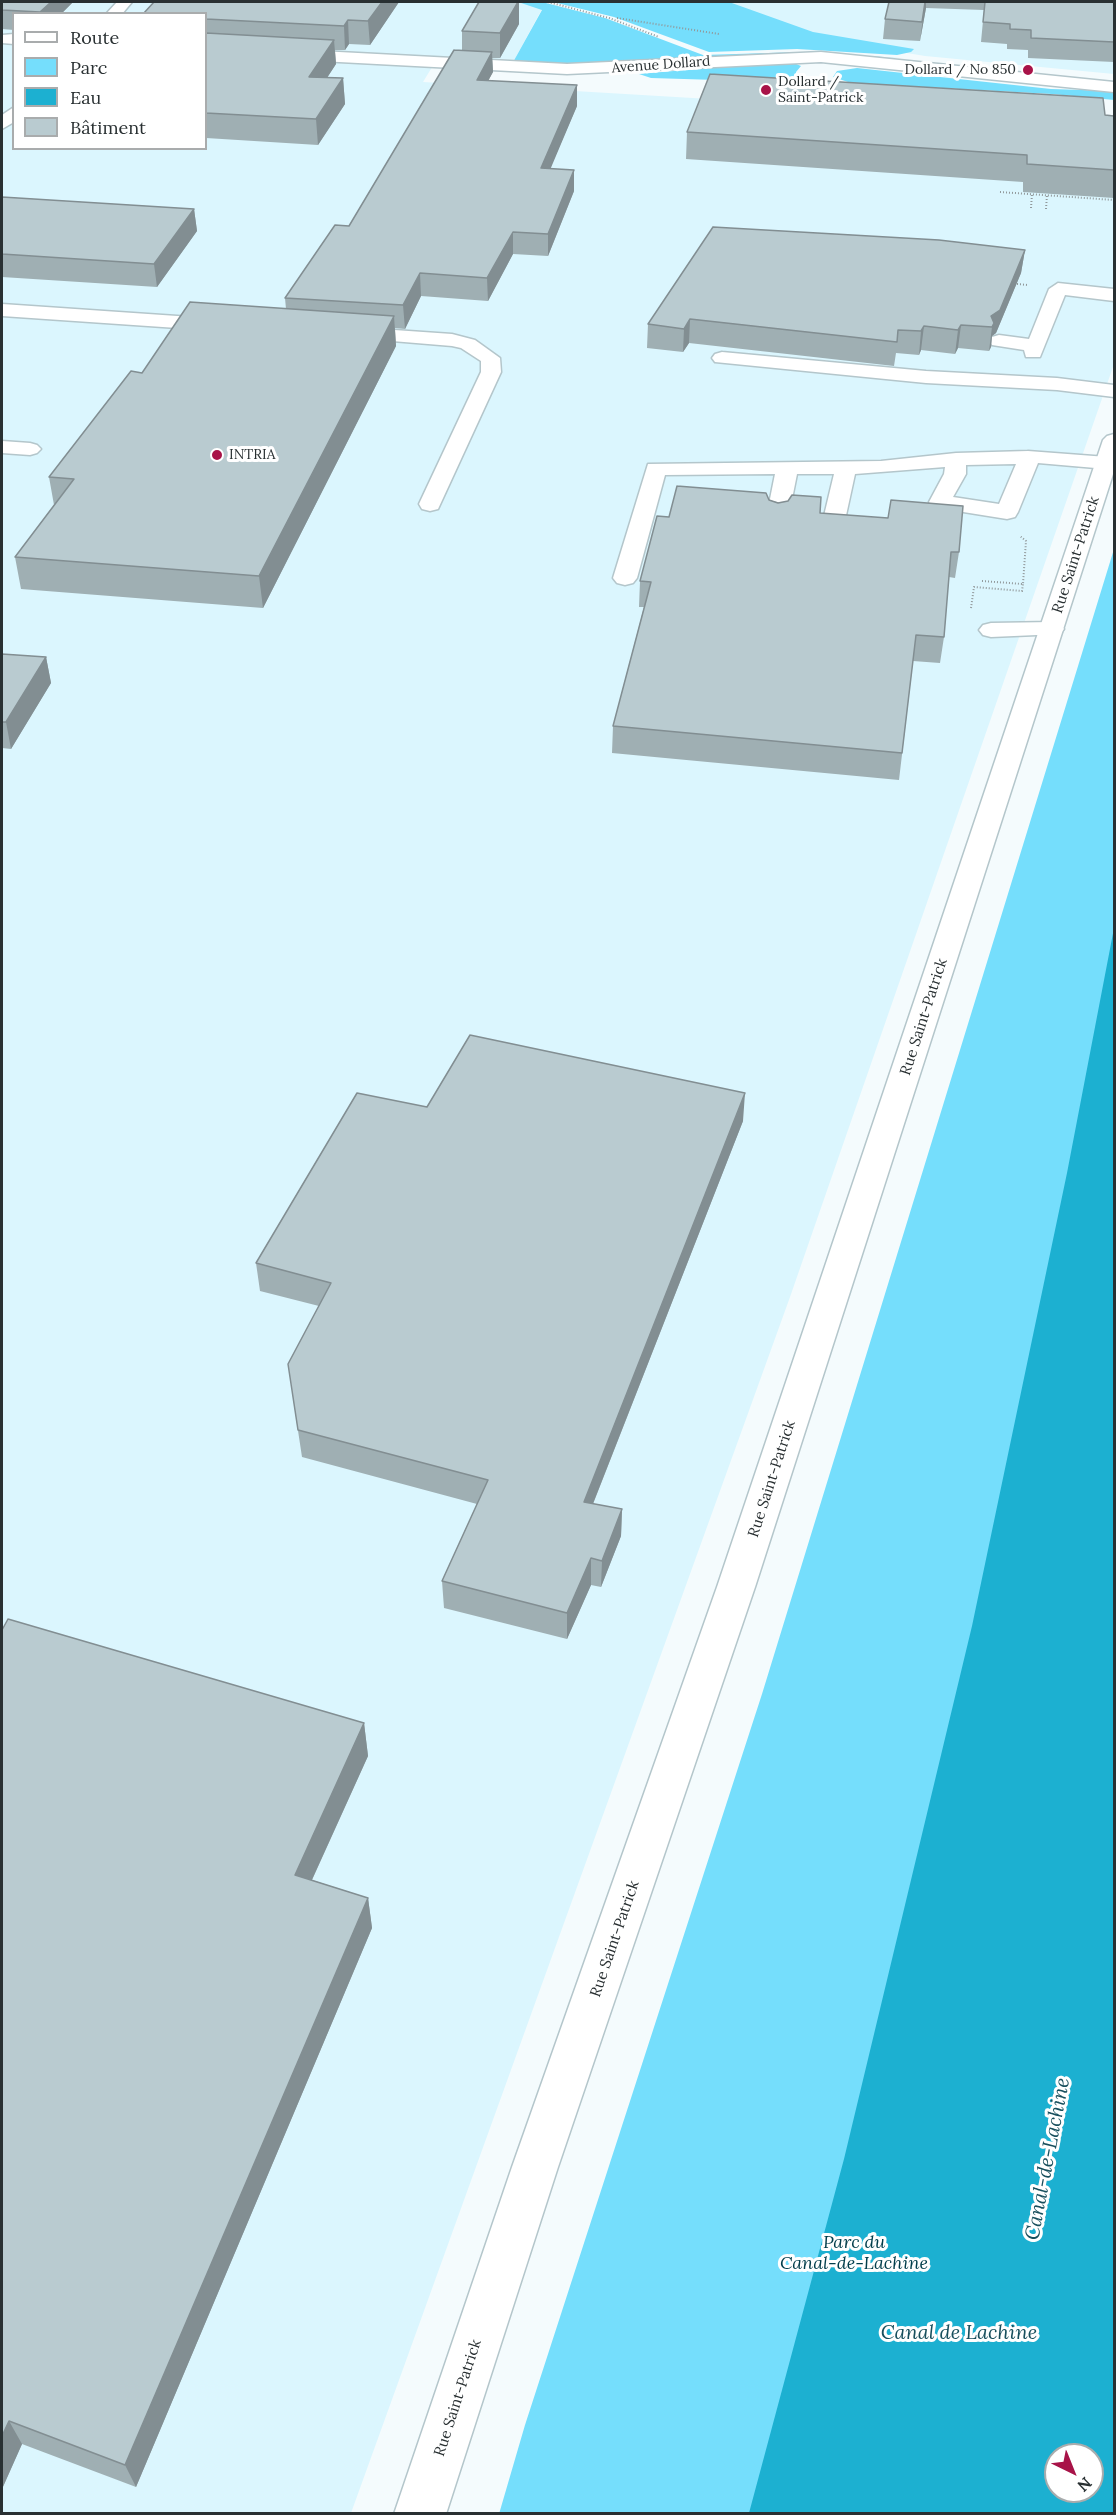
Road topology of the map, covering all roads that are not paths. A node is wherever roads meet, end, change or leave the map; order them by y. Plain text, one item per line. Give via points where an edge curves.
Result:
1 (207, 50) edge
2 (207, 61) edge
3 (898, 65) junction
4 (812, 73) dead end
5 (651, 81) dead end
6 (1114, 87) edge
7 (1114, 295) edge
8 (2, 310) edge
9 (240, 326) edge
10 (334, 332) edge
11 (999, 341) dead end
12 (722, 358) dead end
13 (1114, 391) edge
14 (2, 447) edge
15 (30, 449) dead end
16 (1111, 452) edge
17 (1028, 457) junction
18 (956, 459) junction
19 (787, 468) junction
20 (846, 468) junction
21 (430, 504) dead end
22 (777, 519) edge
23 (834, 520) edge
24 (625, 578) dead end
25 (986, 625) road end
26 (1052, 629) junction
27 (420, 2514) edge

1 - 3 main road, Avenue Dollard via 537,69 788,57
2 - 5 main road, Avenue Dollard
3 - 4 main road via 830,66
3 - 6 main road, Avenue Dollard
7 - 11 main road via 1059,279 1034,350
8 - 9 main road
10 - 21 main road via 452,340 490,358 491,372
12 - 13 main road
14 - 15 main road
16 - 17 main road
16 - 26 main road, Rue Saint-Patrick
17 - 18 main road
17 - 18 main road via 1007,512 940,502 955,474
18 - 20 main road
19 - 20 main road
19 - 22 main road
19 - 24 main road via 656,469
20 - 23 main road
25 - 26 main road
26 - 27 main road, Rue Saint-Patrick via 736,1587 531,2178

